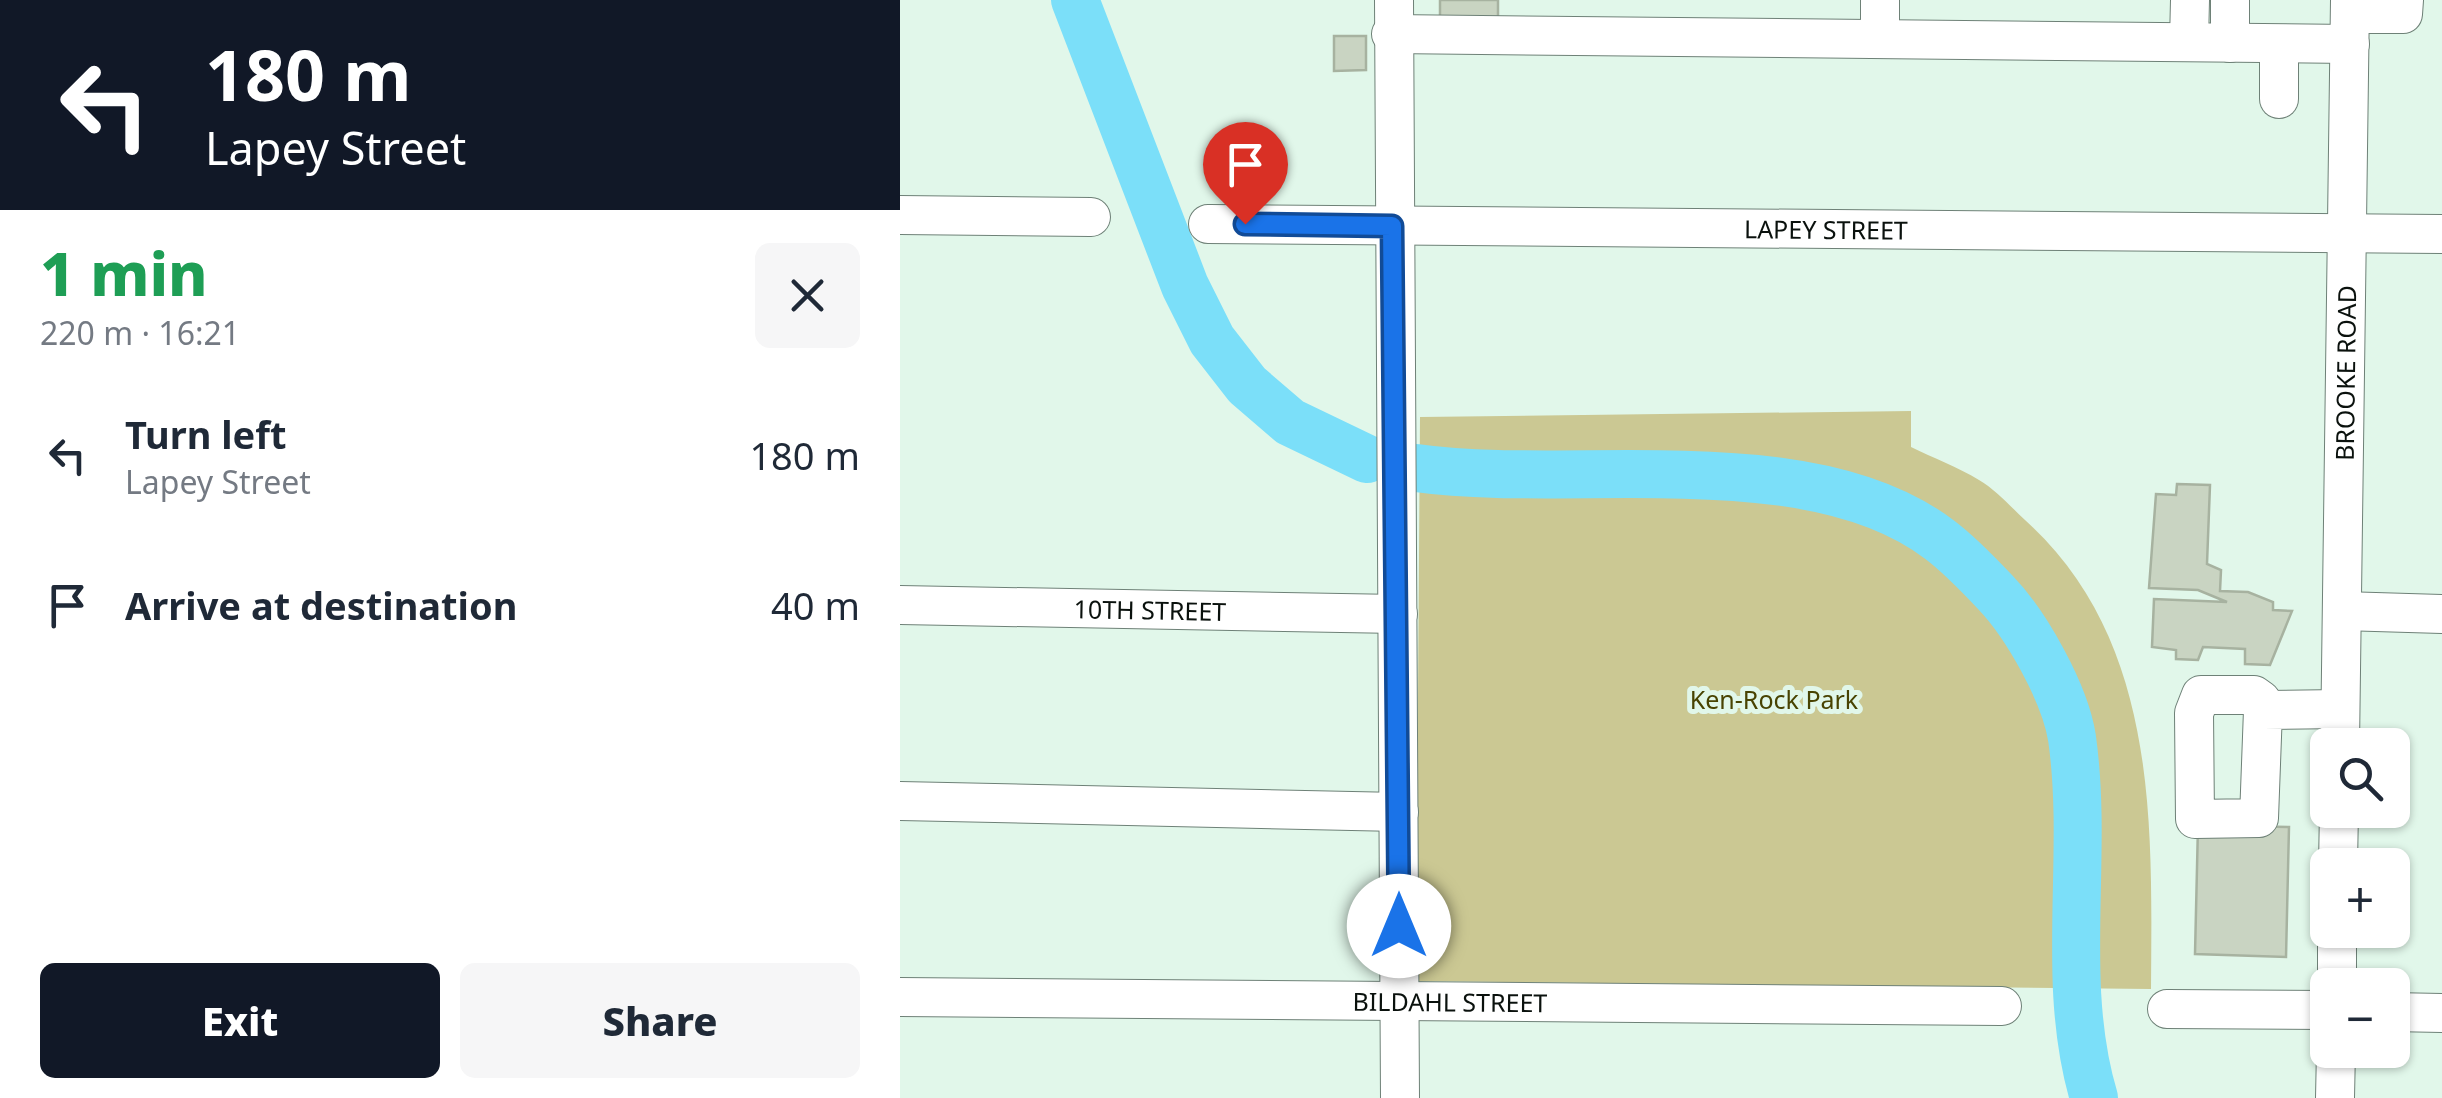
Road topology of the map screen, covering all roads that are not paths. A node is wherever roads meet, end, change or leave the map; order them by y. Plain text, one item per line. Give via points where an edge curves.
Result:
1 (1880, 0) edge
2 (2190, 0) edge
3 (2230, 0) edge
4 (2404, 0) edge
5 (1393, 17) edge
6 (2350, 19) edge
7 (1880, 39) junction
8 (2189, 42) junction
9 (2230, 43) junction
10 (2279, 44) junction
11 (2279, 99) dead end
12 (900, 215) edge
13 (1091, 218) dead end
14 (1208, 224) dead end
15 (1392, 226) junction
16 (2347, 232) junction
17 (2442, 234) edge
18 (900, 605) edge
19 (2342, 611) junction
20 (1398, 614) junction
21 (2442, 614) edge
22 (2263, 710) dead end
23 (2340, 727) edge
24 (900, 801) edge
25 (1399, 812) junction
26 (900, 997) edge
27 (1400, 1002) junction
28 (2002, 1006) dead end
29 (2167, 1010) dead end
30 (2310, 1010) edge
31 (2410, 1012) edge
32 (2442, 1013) edge
33 (2336, 1068) edge
34 (1400, 1098) edge
35 (2335, 1098) edge

1 - 7 street
2 - 8 street
3 - 9 street
4 - 6 street via 2404,14
5 - 7 street
5 - 15 street
6 - 10 street
6 - 16 street, BROOKE ROAD
7 - 8 street
8 - 9 street
9 - 10 street
10 - 11 street
12 - 13 street
14 - 15 street, LAPEY STREET
15 - 16 street, LAPEY STREET
15 - 20 street
16 - 17 street, LAPEY STREET
16 - 19 street, BROOKE ROAD
18 - 20 street, 10TH STREET
19 - 21 street
19 - 23 street, BROOKE ROAD
20 - 25 street
22 - 23 street
24 - 25 street
25 - 27 street
26 - 27 street, BILDAHL STREET
27 - 28 street, BILDAHL STREET
27 - 34 street
29 - 30 street
31 - 32 street
33 - 35 street

